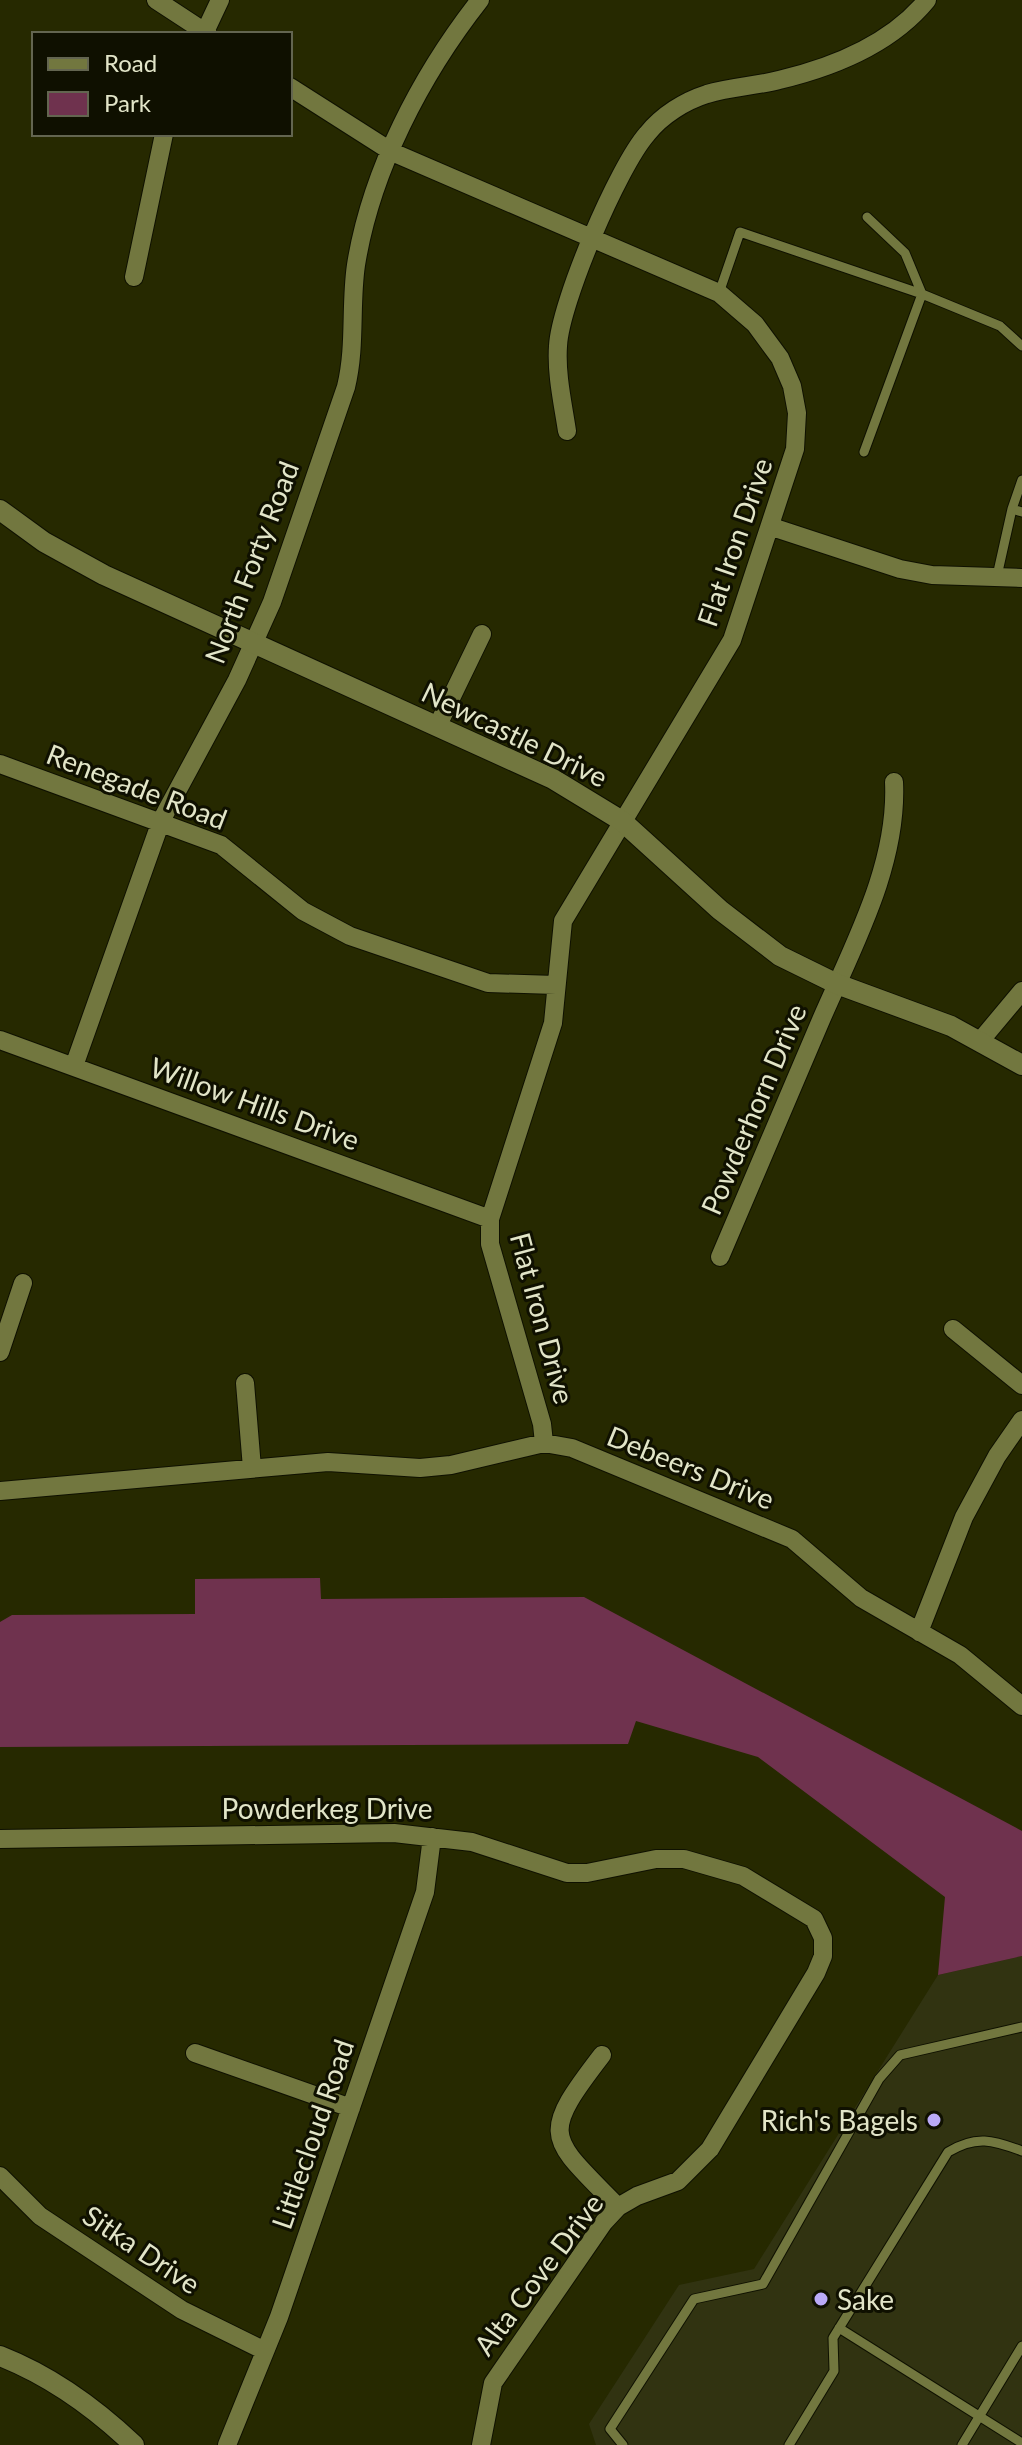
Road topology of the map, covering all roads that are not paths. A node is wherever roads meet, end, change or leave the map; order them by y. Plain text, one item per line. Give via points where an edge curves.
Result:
1 (156, 0) edge
2 (220, 0) edge
3 (480, 0) edge
4 (927, 0) edge
5 (204, 32) edge
6 (206, 32) edge
7 (292, 88) edge
8 (164, 136) edge
9 (392, 152) junction
10 (867, 217) dead end
11 (593, 239) junction
12 (134, 277) dead end
13 (719, 293) junction
14 (922, 294) junction
15 (1022, 346) edge
16 (567, 431) dead end
17 (864, 452) dead end
18 (1022, 480) edge
19 (0, 510) edge
20 (1017, 510) edge
21 (772, 527) junction
22 (997, 576) junction
23 (1022, 578) edge
24 (482, 634) dead end
25 (255, 643) junction
26 (438, 725) junction
27 (0, 764) edge
28 (894, 782) dead end
29 (161, 821) junction
30 (622, 821) junction
31 (837, 984) junction
32 (556, 985) junction
33 (1022, 991) edge
34 (0, 1040) edge
35 (981, 1040) junction
36 (1022, 1065) edge
37 (74, 1066) junction
38 (490, 1219) junction
39 (720, 1257) dead end
40 (23, 1283) dead end
41 (953, 1329) dead end
42 (0, 1352) edge
43 (245, 1383) dead end
44 (1022, 1385) edge
45 (1022, 1420) edge
46 (544, 1443) junction
47 (252, 1468) junction
48 (0, 1491) edge
49 (919, 1632) junction
50 (1022, 1706) edge
51 (432, 1837) junction
52 (0, 1839) edge
53 (816, 1973) joint
54 (1022, 2027) edge
55 (195, 2053) dead end
56 (602, 2055) dead end
57 (351, 2108) junction
58 (1022, 2151) edge
59 (0, 2176) edge
60 (618, 2207) junction
61 (839, 2328) junction
62 (1022, 2346) edge
63 (265, 2351) junction
64 (0, 2356) edge
65 (979, 2416) junction
66 (1022, 2443) edge
67 (134, 2445) edge
68 (227, 2445) edge
69 (481, 2445) edge
70 (623, 2445) edge
71 (789, 2445) edge
72 (962, 2445) edge

1 - 5 street
2 - 6 street
3 - 9 street, North Forty Road via 430,73
4 - 11 street via 912,19 852,55 778,81 708,94 666,115 633,151
7 - 9 street, Flat Iron Drive
8 - 12 street
9 - 11 street, Flat Iron Drive
9 - 25 street, North Forty Road via 363,231 346,387
10 - 14 lane via 905,253
11 - 13 street, Flat Iron Drive
11 - 16 street via 561,320 557,348
13 - 14 lane via 740,232
13 - 21 street, Flat Iron Drive via 762,332 792,386 795,449
14 - 15 lane via 1000,326
14 - 17 lane
18 - 20 lane
19 - 25 street, Newcastle Drive via 68,556
20 - 22 lane
21 - 22 street via 900,569
21 - 30 street, Flat Iron Drive via 732,640
22 - 23 street
24 - 26 street
25 - 26 street, Newcastle Drive
25 - 29 street, North Forty Road
26 - 30 street, Newcastle Drive via 553,779
27 - 29 street, Renegade Road
28 - 31 street, Powderhorn Drive via 890,844
29 - 32 street, Renegade Road via 221,845 303,911 350,936 488,983
29 - 37 street, North Forty Road
30 - 31 street, Newcastle Drive via 752,936
30 - 32 street, Flat Iron Drive via 563,921
31 - 35 street, Newcastle Drive
31 - 39 street, Powderhorn Drive
32 - 38 street, Flat Iron Drive via 553,1023
33 - 35 street
34 - 37 street, Willow Hills Drive
35 - 36 street, Newcastle Drive
37 - 38 street, Willow Hills Drive
38 - 46 street, Flat Iron Drive via 490,1244
40 - 42 street
41 - 44 street
43 - 47 street
45 - 49 street via 964,1517
46 - 47 street, Debeers Drive via 420,1468 328,1462
46 - 49 street, Debeers Drive via 572,1448 792,1539 861,1598
47 - 48 street, Debeers Drive
49 - 50 street, Debeers Drive via 981,1670
51 - 52 street, Powderkeg Drive via 394,1833
51 - 53 street, Powderkeg Drive via 472,1842 567,1873 656,1859 716,1865 814,1919 823,1938
51 - 57 street, Littlecloud Road via 425,1892
53 - 60 street, Alta Cove Drive via 710,2149 678,2181
54 - 70 lane via 900,2055 879,2079 763,2284 694,2299 610,2429
55 - 57 street
56 - 60 street via 567,2100 559,2133 574,2164
57 - 63 street, Littlecloud Road
58 - 61 lane via 988,2139 948,2152
59 - 63 street, Sitka Drive via 40,2216 182,2310
60 - 69 street, Alta Cove Drive via 493,2383
61 - 65 lane
61 - 71 lane via 833,2338 834,2371
62 - 65 lane
63 - 68 street, Littlecloud Road
64 - 67 street via 60,2386
65 - 66 lane
65 - 72 lane

